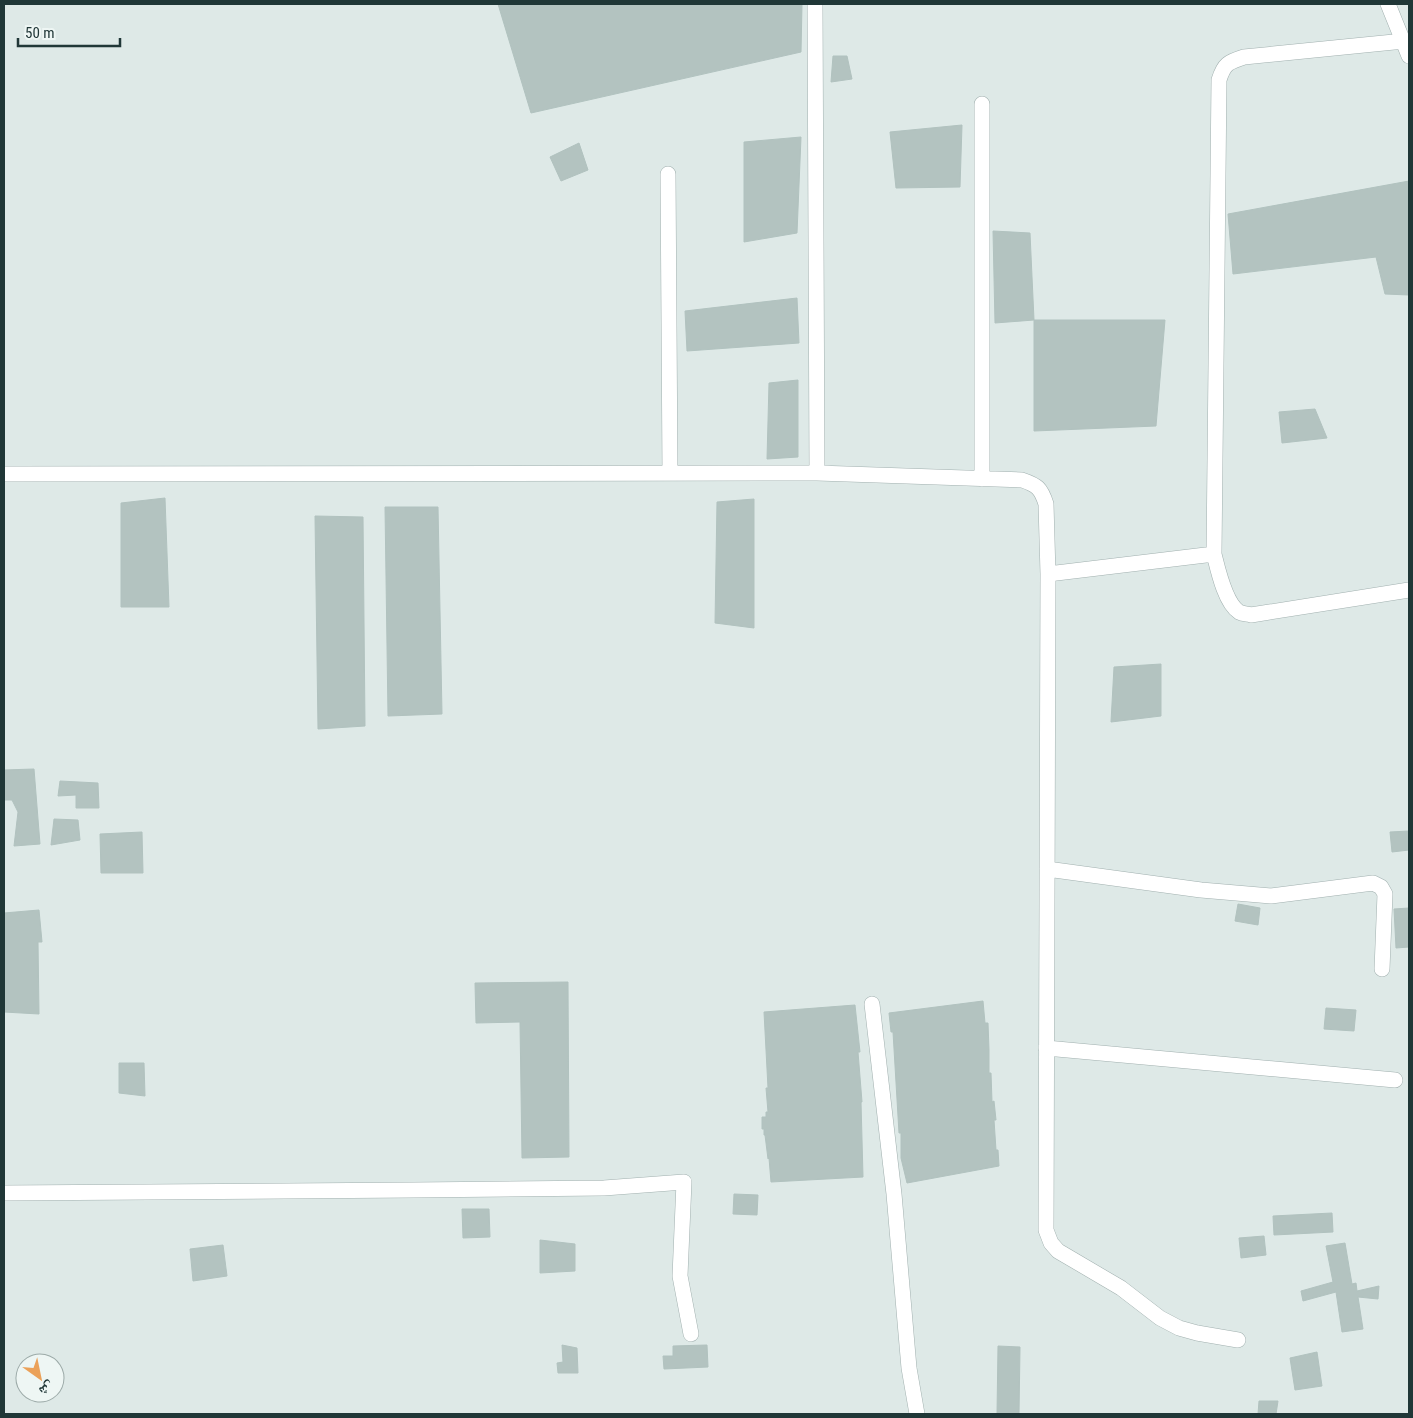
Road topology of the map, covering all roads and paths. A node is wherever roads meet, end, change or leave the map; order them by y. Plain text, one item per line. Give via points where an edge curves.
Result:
1 (816, 4) edge
2 (1388, 4) edge
3 (1404, 41) junction
4 (1409, 56) edge
5 (982, 104) dead end
6 (668, 174) dead end
7 (670, 472) junction
8 (817, 472) junction
9 (4, 474) edge
10 (982, 479) junction
11 (1214, 554) junction
12 (1048, 574) junction
13 (1409, 590) edge
14 (1047, 869) junction
15 (1382, 969) dead end
16 (872, 1004) dead end
17 (1046, 1048) junction
18 (1396, 1080) dead end
19 (4, 1193) edge
20 (691, 1334) dead end
21 (1238, 1340) dead end
22 (917, 1414) edge

1 - 8 street
2 - 3 street
3 - 4 street
3 - 11 street via 1244,57 1230,61 1223,69 1219,80
5 - 10 street
6 - 7 street
7 - 8 street
7 - 9 street
8 - 10 street
10 - 12 street via 1022,480 1038,487 1046,504
11 - 12 street
11 - 13 street via 1234,608 1251,615
12 - 14 street
14 - 15 street via 1271,896 1373,883 1382,887 1385,894
14 - 17 street
16 - 22 street via 894,1194 909,1368
17 - 18 street
17 - 21 street via 1045,1228 1051,1243 1058,1251 1121,1288 1160,1318 1179,1328
19 - 20 street via 594,1188 684,1182 680,1276

